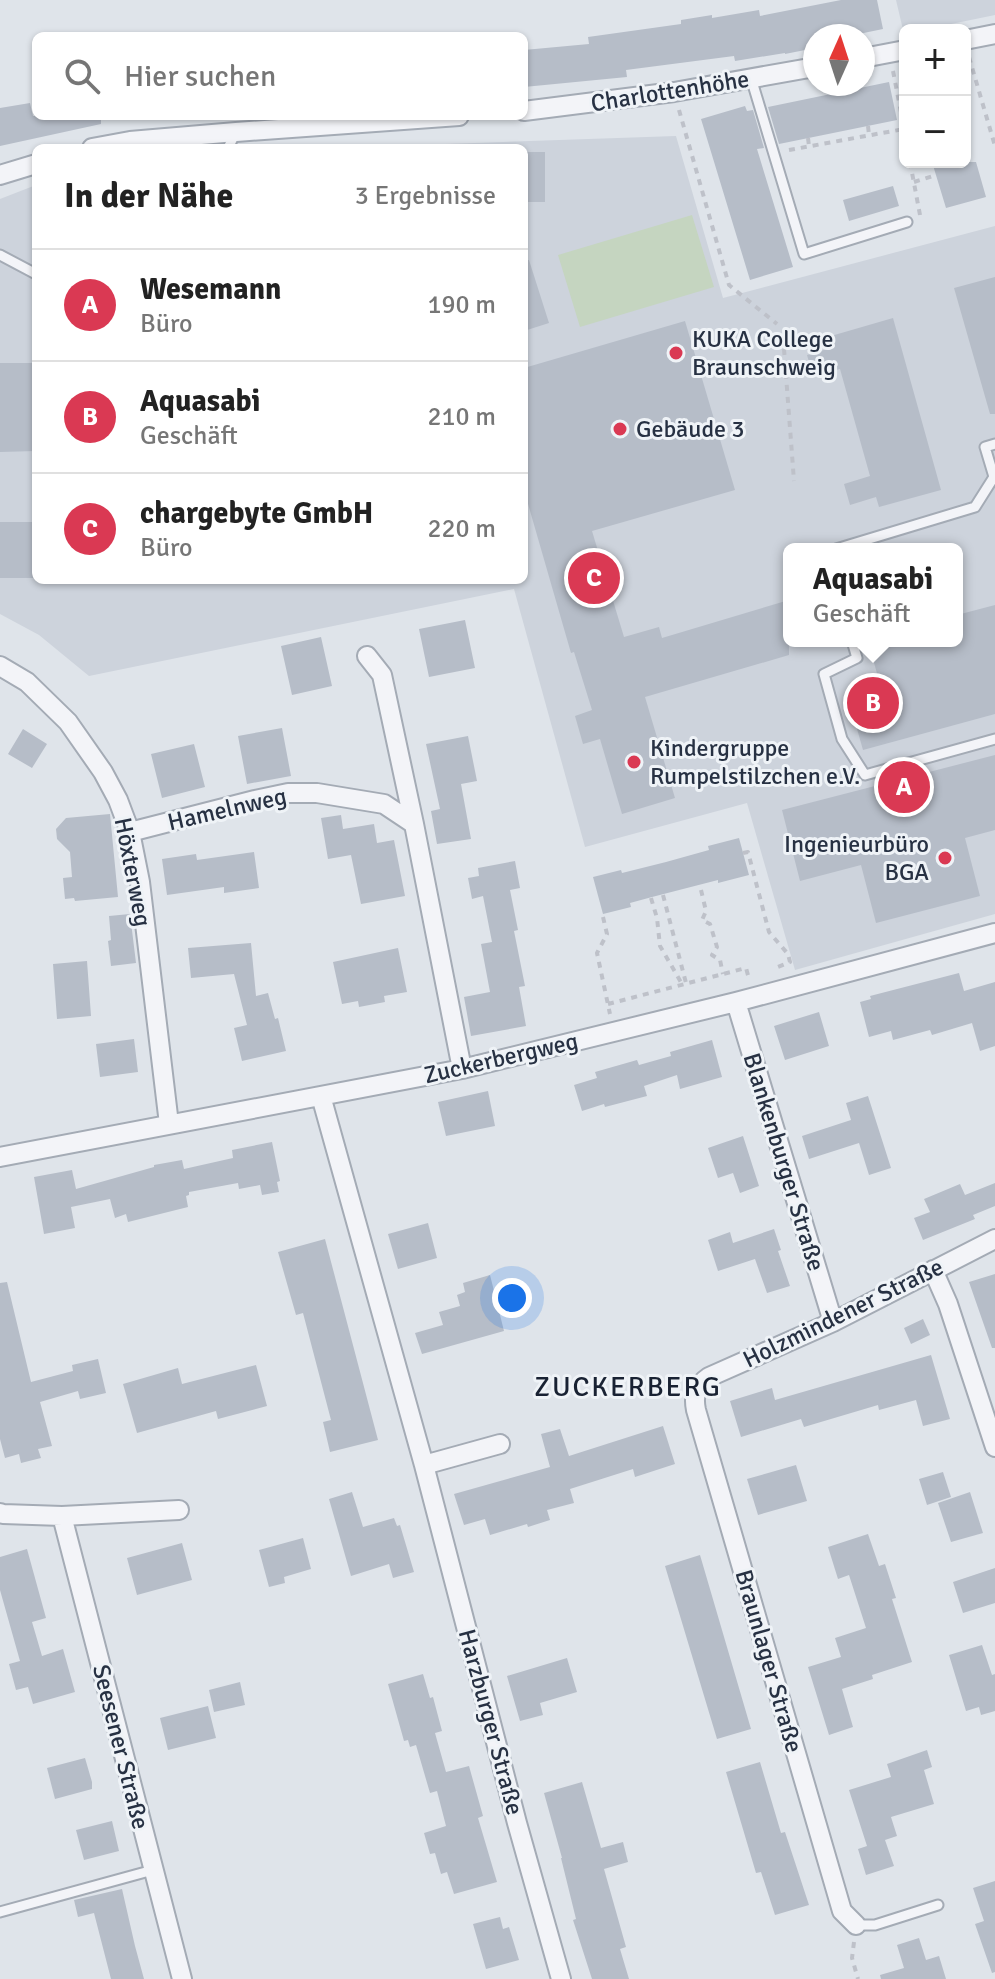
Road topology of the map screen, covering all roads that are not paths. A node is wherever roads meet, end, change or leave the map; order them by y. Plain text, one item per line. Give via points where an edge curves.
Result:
1 (995, 34) edge
2 (971, 47) edge
3 (897, 52) edge
4 (875, 56) edge
5 (803, 69) edge
6 (751, 78) junction
7 (528, 110) edge
8 (421, 120) edge
9 (232, 140) edge
10 (114, 144) edge
11 (32, 165) edge
12 (0, 175) edge
13 (907, 222) road end
14 (0, 255) edge
15 (32, 272) edge
16 (995, 444) edge
17 (856, 543) edge
18 (854, 647) edge
19 (367, 656) dead end
20 (0, 666) edge
21 (995, 739) edge
22 (414, 824) junction
23 (130, 832) junction
24 (995, 933) edge
25 (745, 1000) junction
26 (462, 1069) junction
27 (321, 1096) junction
28 (169, 1124) junction
29 (0, 1157) edge
30 (995, 1239) edge
31 (933, 1270) junction
32 (833, 1322) junction
33 (695, 1391) joint
34 (500, 1444) dead end
35 (995, 1447) edge
36 (424, 1465) junction
37 (179, 1510) dead end
38 (0, 1513) edge
39 (62, 1516) junction
40 (153, 1870) junction
41 (938, 1905) dead end
42 (0, 1912) edge
43 (856, 1925) joint
44 (182, 1979) edge
45 (561, 1979) edge

1 - 2 street
3 - 4 street
5 - 6 street, Charlottenhöhe
6 - 7 street, Charlottenhöhe
6 - 13 lane via 804,254
8 - 9 street
9 - 10 street
11 - 12 street
14 - 15 lane
16 - 17 lane via 985,447 994,477 975,507
18 - 21 lane via 857,658 824,674 842,739 865,775
19 - 22 street via 382,675
20 - 23 street, Höxterweg via 27,682 68,722 103,772
22 - 23 street, Hamelnweg via 384,804 288,793
22 - 26 street
23 - 28 street, Höxterweg
24 - 25 street, Zuckerbergweg
25 - 26 street, Zuckerbergweg
25 - 32 street, Blankenburger Straße
26 - 27 street, Zuckerbergweg
27 - 28 street, Zuckerbergweg
27 - 36 street, Harzburger Straße
28 - 29 street, Zuckerbergweg
30 - 31 street, Holzmindener Straße
31 - 32 street, Holzmindener Straße
31 - 35 street
32 - 33 street, Holzmindener Straße via 709,1377
33 - 43 street, Braunlager Straße via 696,1410 842,1911
34 - 36 street
36 - 45 street, Harzburger Straße
37 - 39 street
38 - 39 street
39 - 40 street, Seesener Straße
40 - 42 lane
40 - 44 street, Seesener Straße
41 - 43 lane via 875,1925

